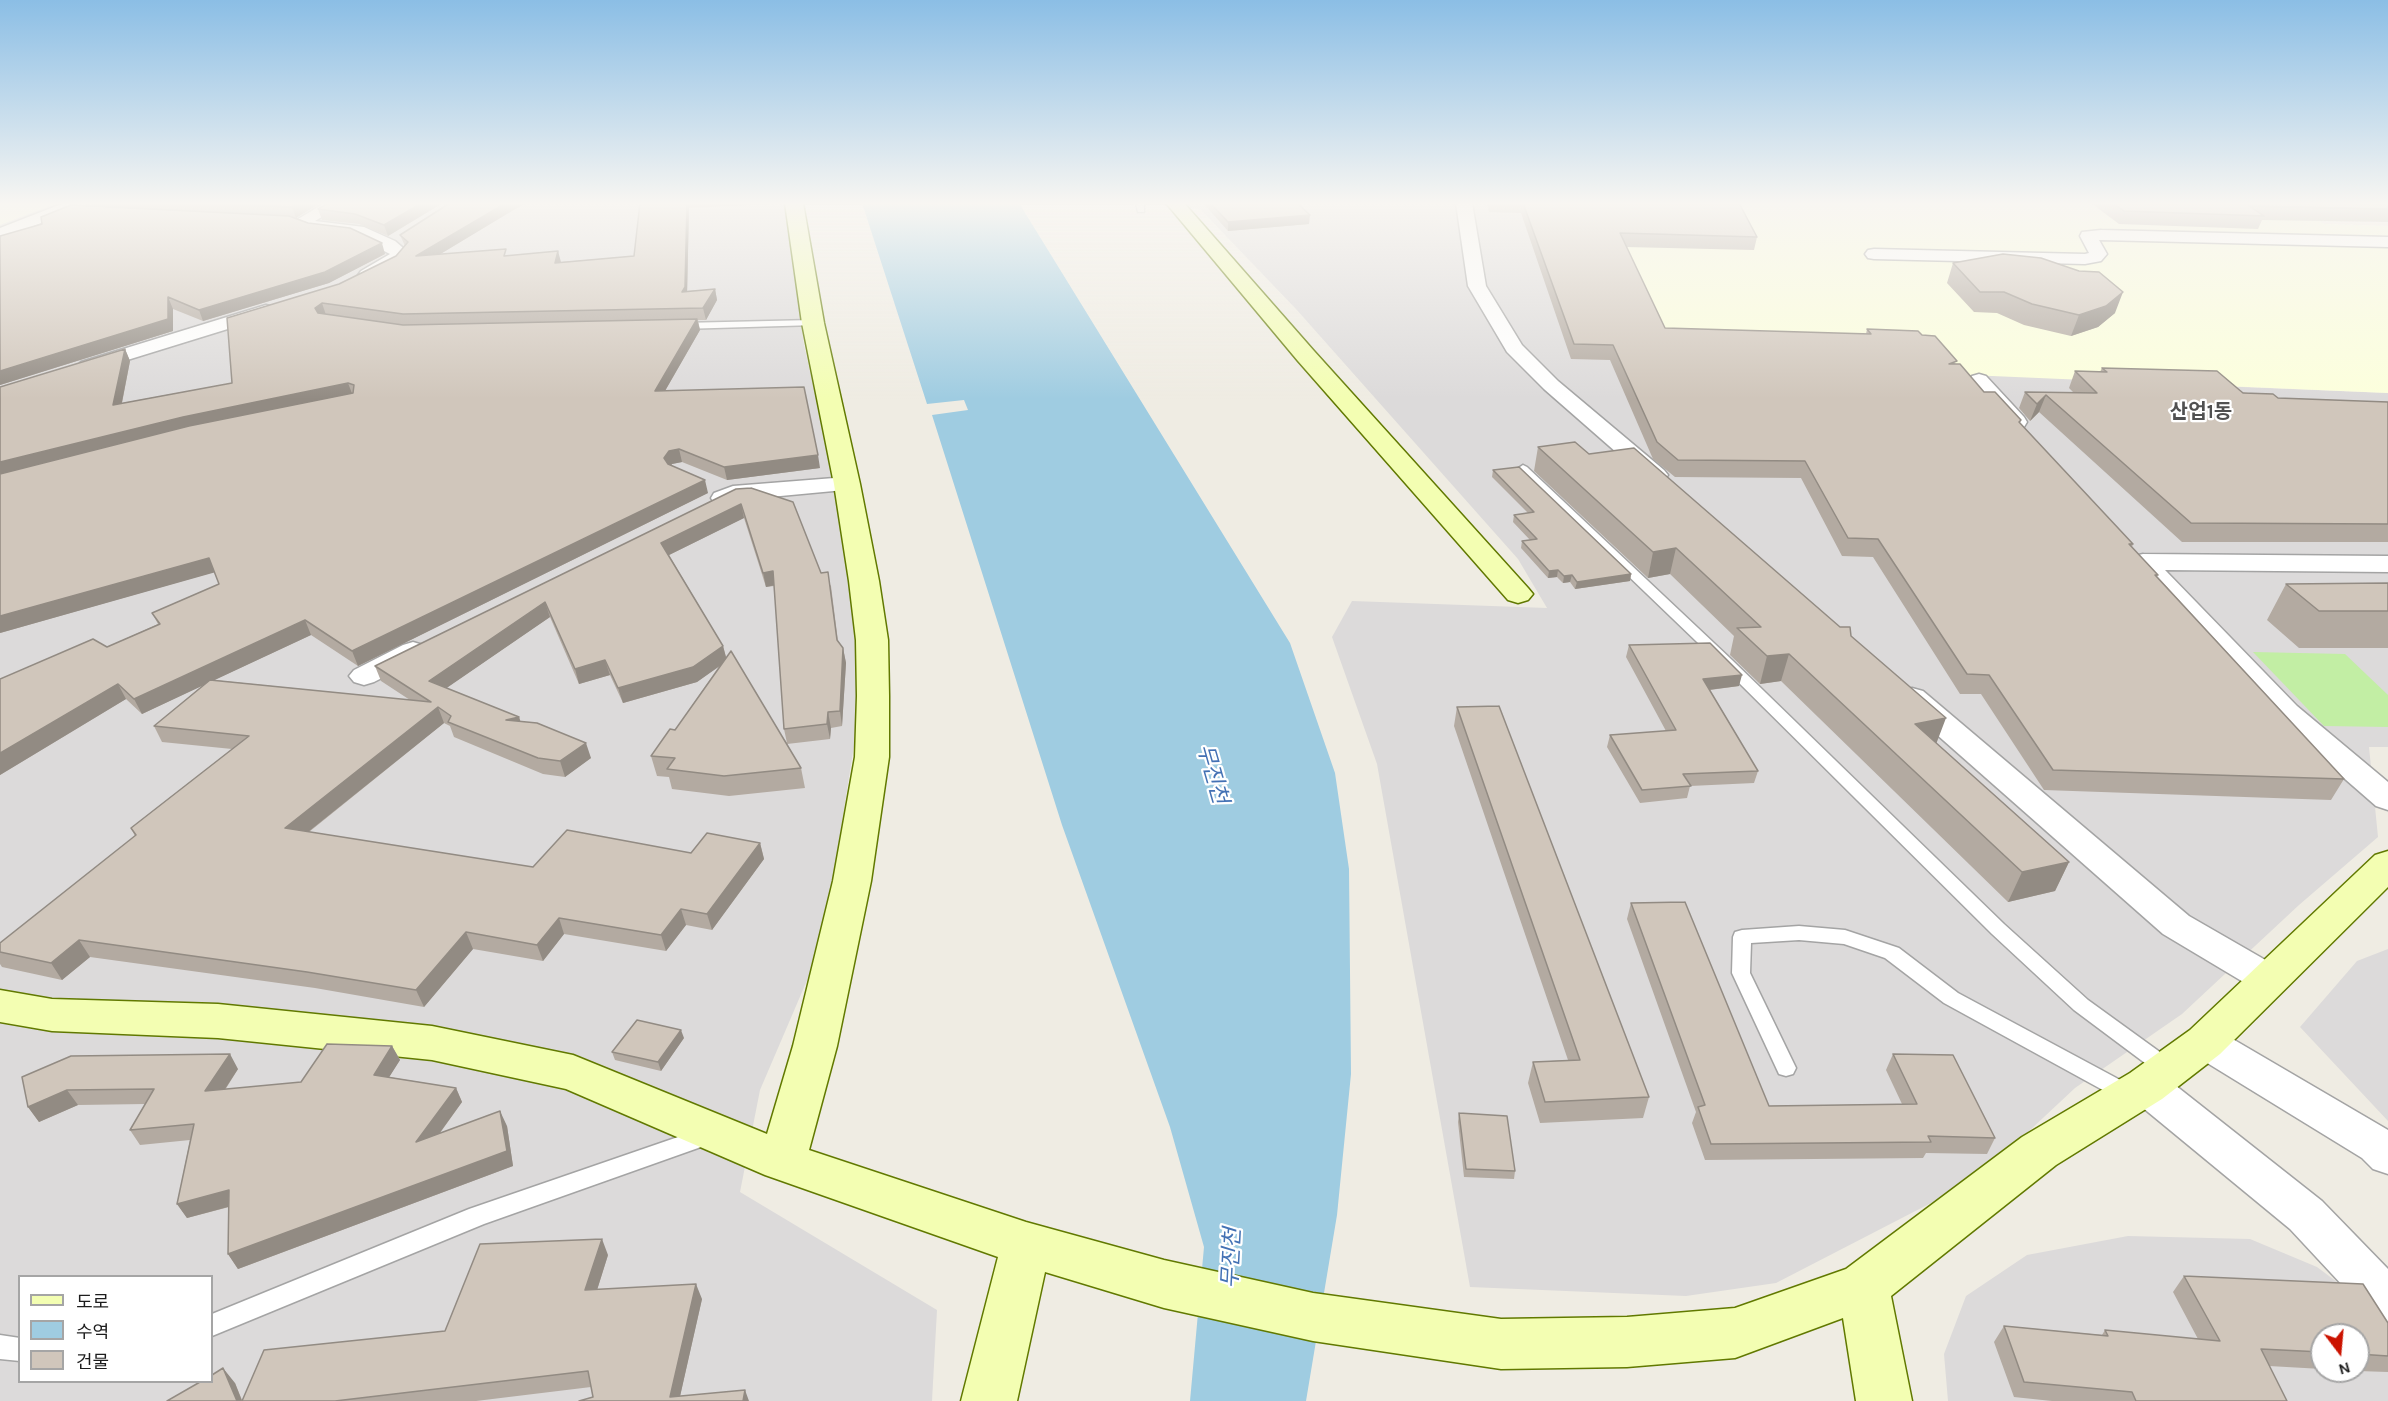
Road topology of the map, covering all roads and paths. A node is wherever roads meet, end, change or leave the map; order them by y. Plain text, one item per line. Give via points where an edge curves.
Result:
1 (379, 268) edge
2 (804, 268) edge
3 (1230, 268) edge
4 (1474, 268) edge
5 (354, 281) edge
6 (289, 304) edge
7 (813, 324) junction
8 (667, 327) edge
9 (66, 373) edge
10 (1979, 380) dead end
11 (2033, 441) edge
12 (1523, 469) edge
13 (847, 484) junction
14 (1677, 494) edge
15 (701, 509) edge
16 (2388, 564) edge
17 (1518, 594) dead end
18 (438, 639) edge
19 (364, 676) dead end
20 (1894, 681) edge
21 (2388, 799) edge
22 (2388, 864) edge
23 (2268, 980) junction
24 (0, 1006) edge
25 (2205, 1042) junction
26 (1786, 1068) dead end
27 (2148, 1083) junction
28 (716, 1133) junction
29 (2384, 1149) edge
30 (782, 1161) junction
31 (1026, 1244) junction
32 (1863, 1287) junction
33 (2388, 1301) edge
34 (213, 1324) edge
35 (0, 1347) edge
36 (18, 1350) edge
37 (989, 1401) edge
38 (1884, 1401) edge

1 - 5 street
2 - 7 street
3 - 17 street
4 - 14 street via 1477,286 1514,348
6 - 9 street
7 - 8 lane
7 - 13 street
10 - 11 street
12 - 27 lane via 2081,1005
13 - 15 street via 722,489
13 - 30 street via 872,640 872,757 835,958
16 - 21 street via 2135,554 2286,712
18 - 19 street
20 - 23 street via 2175,925
22 - 23 street
23 - 25 street
24 - 28 street via 52,1015 218,1021 432,1043 573,1073
25 - 27 street
25 - 29 street
26 - 27 lane via 1741,973 1742,937 1799,933 1845,937 1892,953 1951,998
27 - 32 street via 2039,1151
27 - 33 street via 2306,1215
28 - 30 street
28 - 34 lane via 477,1216
30 - 31 street
31 - 32 street via 1164,1284 1313,1317 1502,1344 1627,1342 1735,1332
31 - 37 street
32 - 38 street
35 - 36 lane

